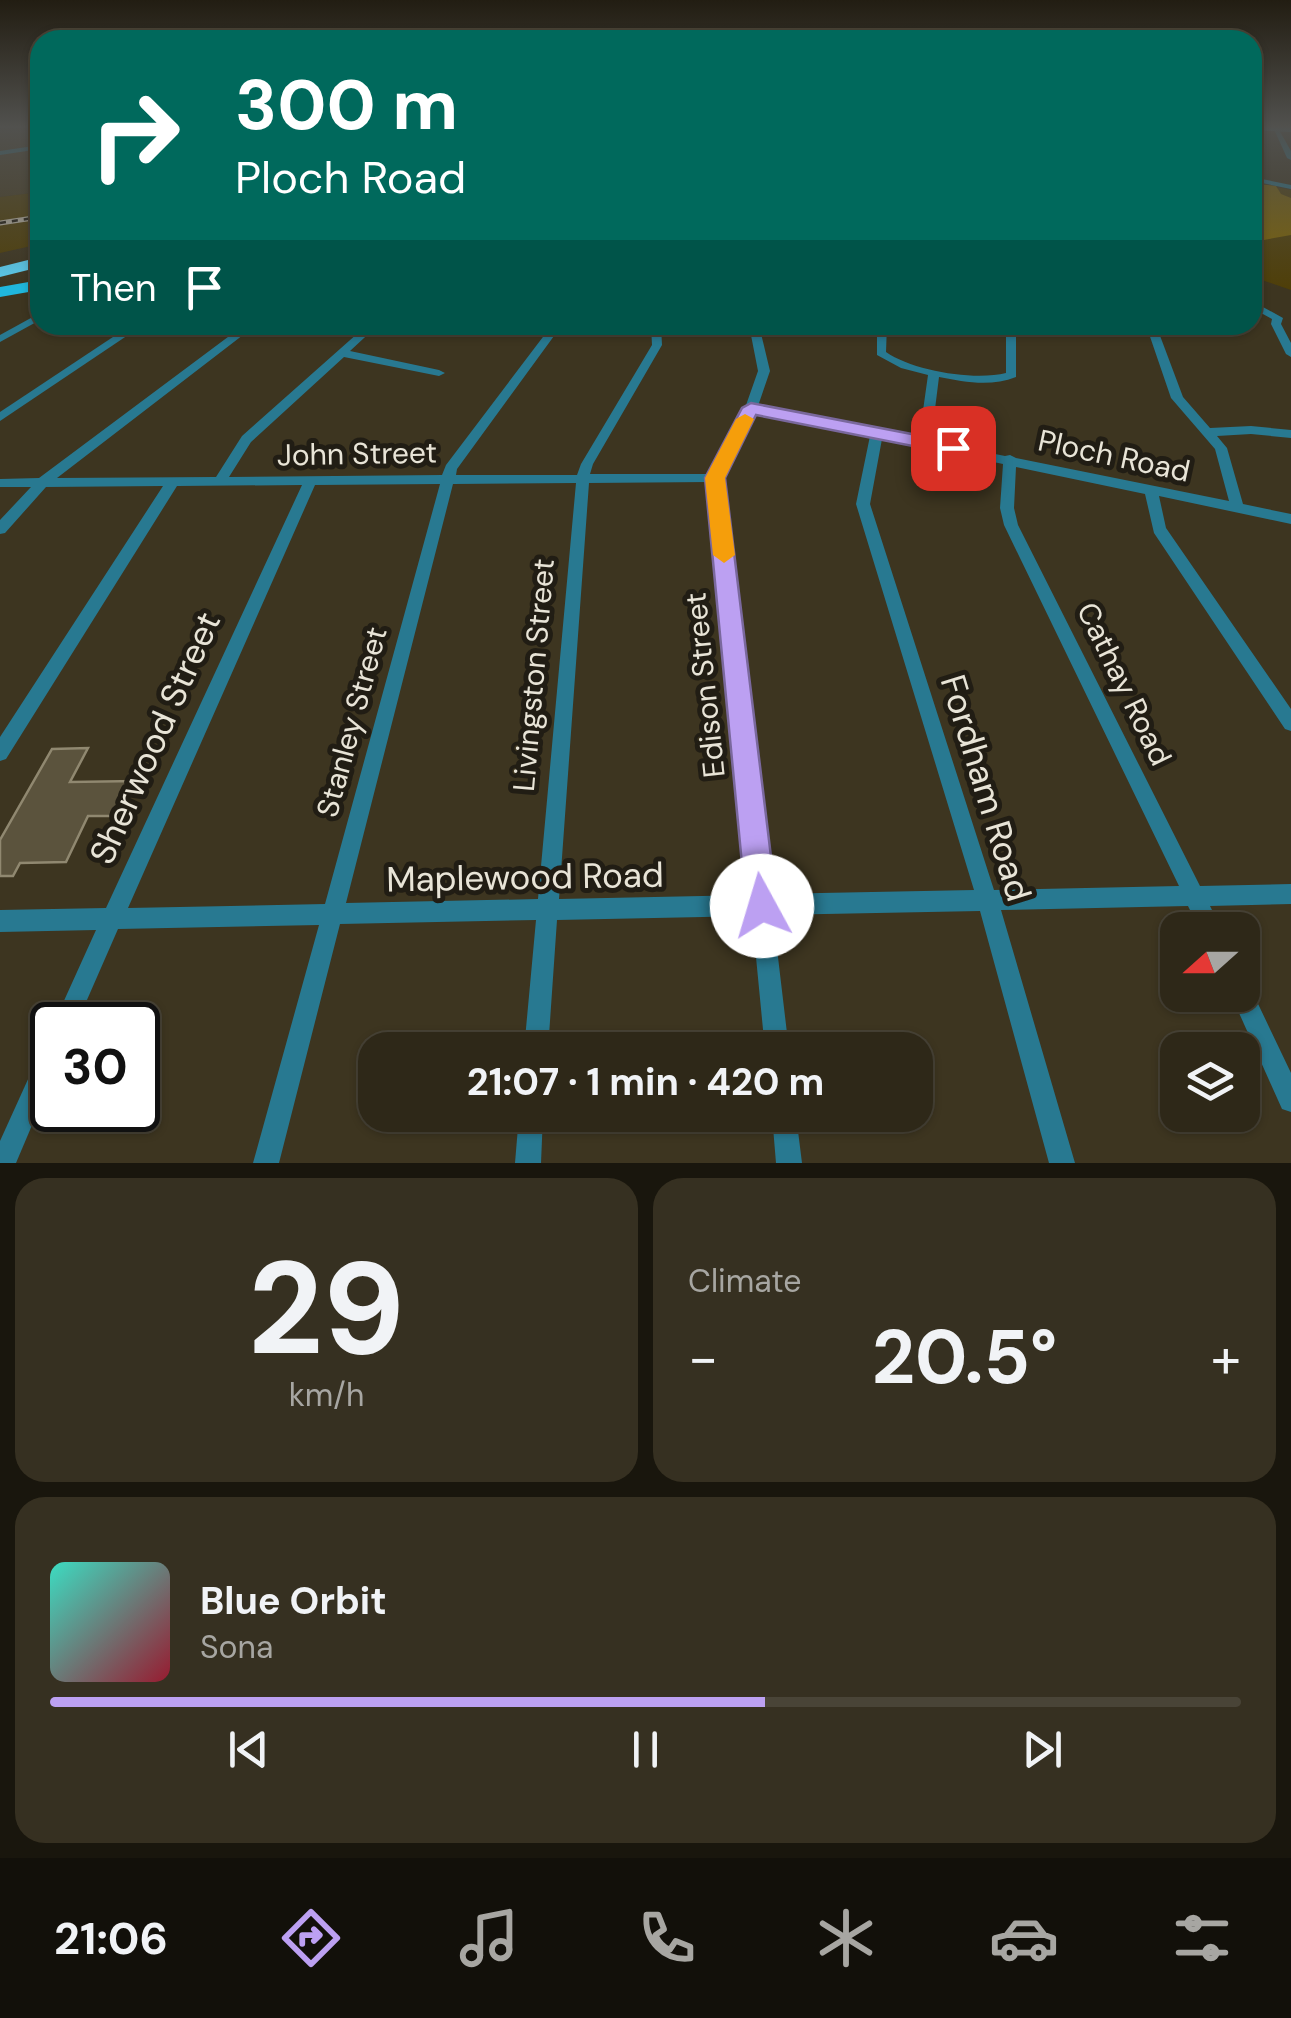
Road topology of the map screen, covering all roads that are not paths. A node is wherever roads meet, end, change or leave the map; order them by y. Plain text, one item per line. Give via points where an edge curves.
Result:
1 (1262, 181) edge
2 (1291, 186) edge
3 (30, 255) edge
4 (0, 260) edge
5 (30, 264) edge
6 (0, 271) edge
7 (30, 287) edge
8 (0, 292) edge
9 (1262, 309) edge
10 (30, 322) edge
11 (123, 335) edge
12 (238, 335) edge
13 (363, 335) edge
14 (550, 335) edge
15 (656, 335) edge
16 (756, 335) edge
17 (882, 335) edge
18 (1011, 335) edge
19 (1155, 335) edge
20 (0, 339) edge
21 (342, 353) junction
22 (1291, 354) edge
23 (439, 373) dead end
24 (934, 373) junction
25 (751, 408) junction
26 (0, 416) edge
27 (1210, 432) junction
28 (876, 433) junction
29 (1291, 434) edge
30 (925, 442) junction
31 (1010, 459) junction
32 (449, 477) junction
33 (584, 477) junction
34 (715, 478) junction
35 (174, 480) junction
36 (221, 480) junction
37 (311, 480) junction
38 (42, 482) junction
39 (0, 483) edge
40 (1151, 490) junction
41 (1237, 506) junction
42 (1291, 519) edge
43 (0, 530) edge
44 (1291, 723) edge
45 (0, 753) edge
46 (1291, 894) edge
47 (1194, 895) junction
48 (988, 902) junction
49 (762, 906) junction
50 (547, 909) junction
51 (1202, 912) edge
52 (331, 914) junction
53 (112, 919) junction
54 (0, 921) edge
55 (74, 1002) edge
56 (1250, 1012) edge
57 (537, 1032) edge
58 (775, 1032) edge
59 (1291, 1100) edge
60 (30, 1102) edge
61 (530, 1132) edge
62 (786, 1132) edge
63 (3, 1163) edge
64 (266, 1163) edge
65 (528, 1163) edge
66 (789, 1163) edge
67 (1062, 1163) edge

1 - 2 street
3 - 4 highway
5 - 6 highway
7 - 8 main road
9 - 22 street via 1278,318
10 - 20 street
11 - 26 street
12 - 38 street
13 - 21 street
14 - 32 street, Stanley Street
15 - 33 street, Livingston Street
16 - 25 street via 764,371
17 - 24 street via 883,357
18 - 24 street via 1010,378
19 - 27 street via 1177,398
21 - 23 street
21 - 36 street via 246,439
24 - 30 street
25 - 28 street, Ploch Road
25 - 34 street
27 - 29 street
27 - 41 street
28 - 30 street, Ploch Road
28 - 48 street, Fordham Road via 864,504
30 - 31 street, Ploch Road
31 - 40 street, Ploch Road
31 - 47 street, Cathay Road via 1011,525
32 - 33 street, John Street
32 - 37 street, John Street
32 - 52 street, Stanley Street
33 - 34 street, John Street
33 - 50 street, Livingston Street
34 - 49 street, Edison Street
35 - 36 street, John Street
35 - 38 street, John Street
35 - 45 street
36 - 37 street, John Street
37 - 53 street, Sherwood Street
38 - 39 street, John Street
38 - 43 street
40 - 41 street, Ploch Road
40 - 44 street via 1158,529
41 - 42 street, Ploch Road
46 - 47 street, Maplewood Road
47 - 48 street, Maplewood Road
47 - 51 street, Cathay Road
48 - 49 street, Maplewood Road
48 - 67 street, Fordham Road
49 - 50 street, Maplewood Road
49 - 58 street, Edison Street
50 - 52 street, Maplewood Road
50 - 57 street, Livingston Street
52 - 53 street, Maplewood Road
52 - 64 street, Stanley Street
53 - 54 street, Maplewood Road
53 - 55 street, Sherwood Street
56 - 59 street
60 - 63 street
61 - 65 street
62 - 66 street

